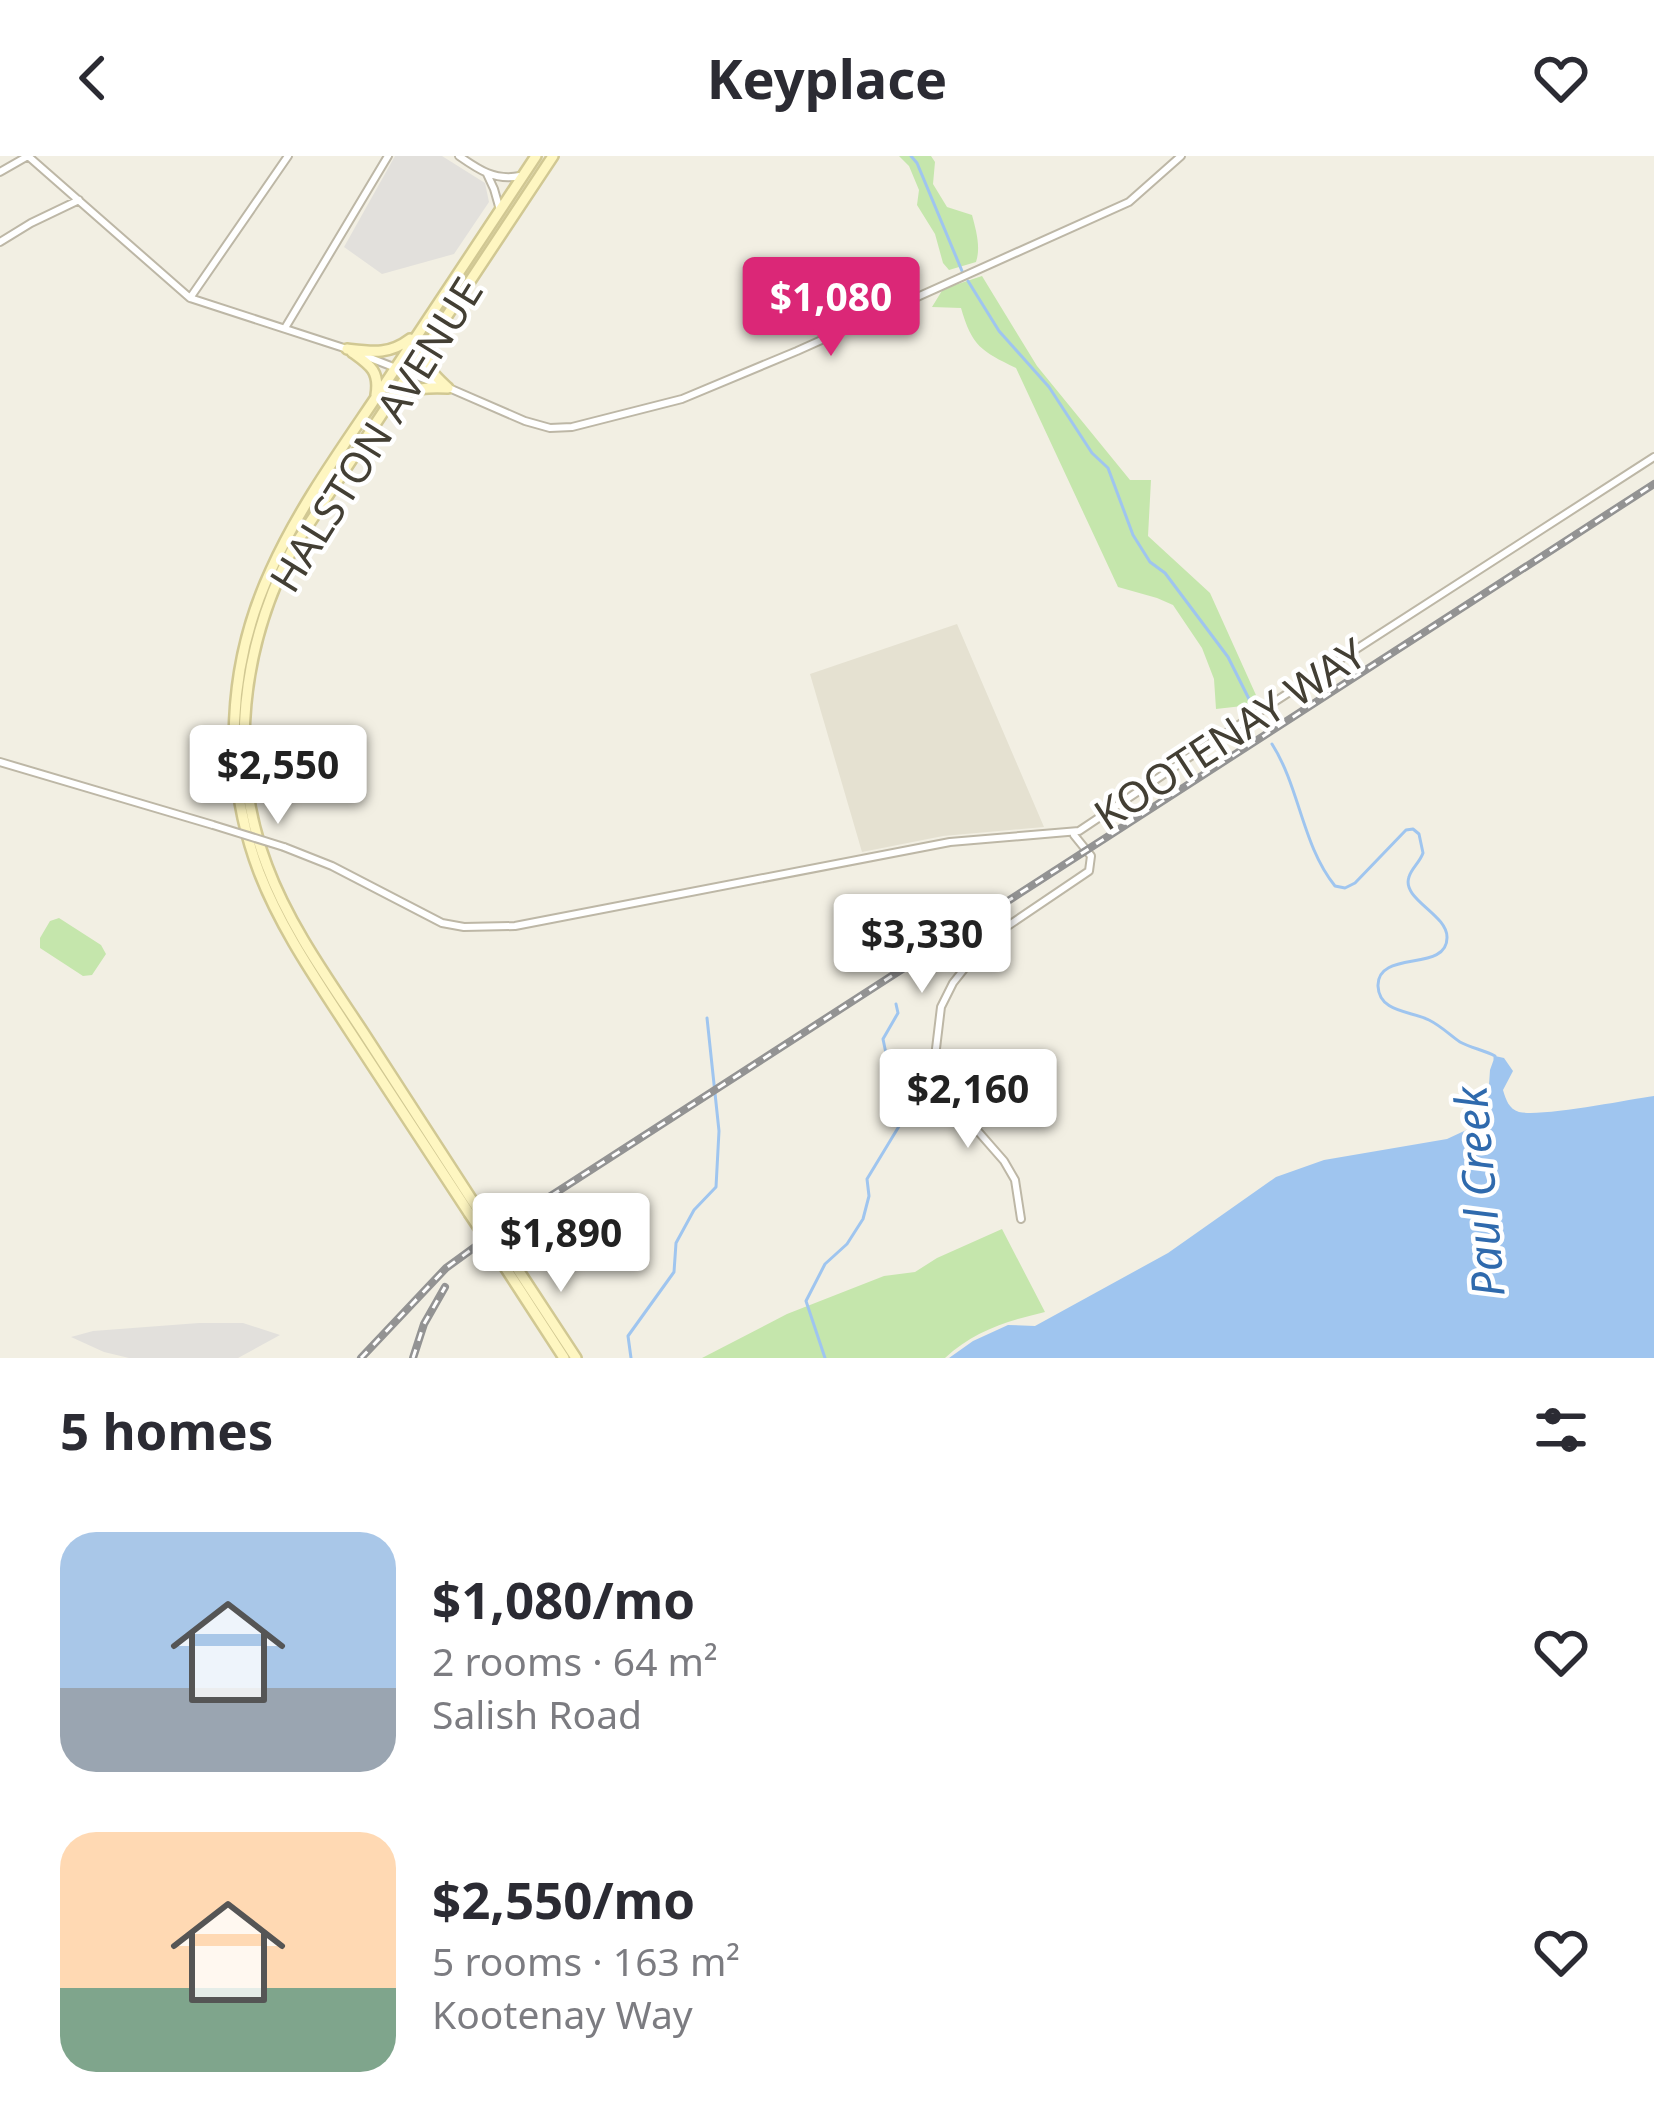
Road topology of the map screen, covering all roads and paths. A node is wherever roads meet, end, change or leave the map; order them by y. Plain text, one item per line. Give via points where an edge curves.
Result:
1 (28, 156) edge
2 (288, 156) edge
3 (388, 156) edge
4 (459, 156) edge
5 (536, 156) edge
6 (553, 156) edge
7 (1181, 156) edge
8 (0, 172) edge
9 (487, 174) junction
10 (523, 175) junction
11 (79, 200) junction
12 (500, 211) junction
13 (0, 242) edge
14 (190, 298) junction
15 (285, 328) junction
16 (420, 332) junction
17 (435, 336) junction
18 (347, 349) junction
19 (395, 368) junction
20 (410, 374) junction
21 (448, 388) junction
22 (375, 400) junction
23 (380, 419) junction
24 (1654, 457) edge
25 (0, 762) edge
26 (1072, 834) junction
27 (473, 1210) junction
28 (1021, 1220) dead end
29 (505, 1258) junction
30 (564, 1358) edge
31 (576, 1358) edge

1 - 8 street
1 - 11 street
2 - 14 street
3 - 15 street
4 - 9 street
5 - 10 main road, HALSTON AVENUE
6 - 17 main road, HALSTON AVENUE
7 - 21 street via 1129,202 682,400 550,428
9 - 10 street
9 - 12 street
10 - 12 main road, HALSTON AVENUE
11 - 13 street
11 - 14 street
12 - 16 main road, HALSTON AVENUE
14 - 15 street
15 - 18 street
16 - 18 main road via 392,350
16 - 19 main road, HALSTON AVENUE
17 - 20 main road, HALSTON AVENUE
17 - 21 main road via 428,365
18 - 19 street
18 - 22 main road via 373,367
19 - 20 street
19 - 22 main road, HALSTON AVENUE
20 - 21 street
20 - 23 main road, HALSTON AVENUE
21 - 23 main road via 412,391
22 - 27 main road, HALSTON AVENUE via 285,543 257,604 236,699 237,782 246,832 284,926
23 - 27 main road, HALSTON AVENUE via 293,548 266,607 245,699 247,782 267,866 293,922
24 - 26 street, KOOTENAY WAY
25 - 26 street, KOOTENAY WAY, bridge via 284,847 464,927 536,922 950,842
26 - 28 street via 1091,856 1089,872 987,940 945,995 938,1020 932,1082 1004,1161
27 - 29 main road, HALSTON AVENUE, bridge
29 - 30 main road, HALSTON AVENUE
29 - 31 main road, HALSTON AVENUE

